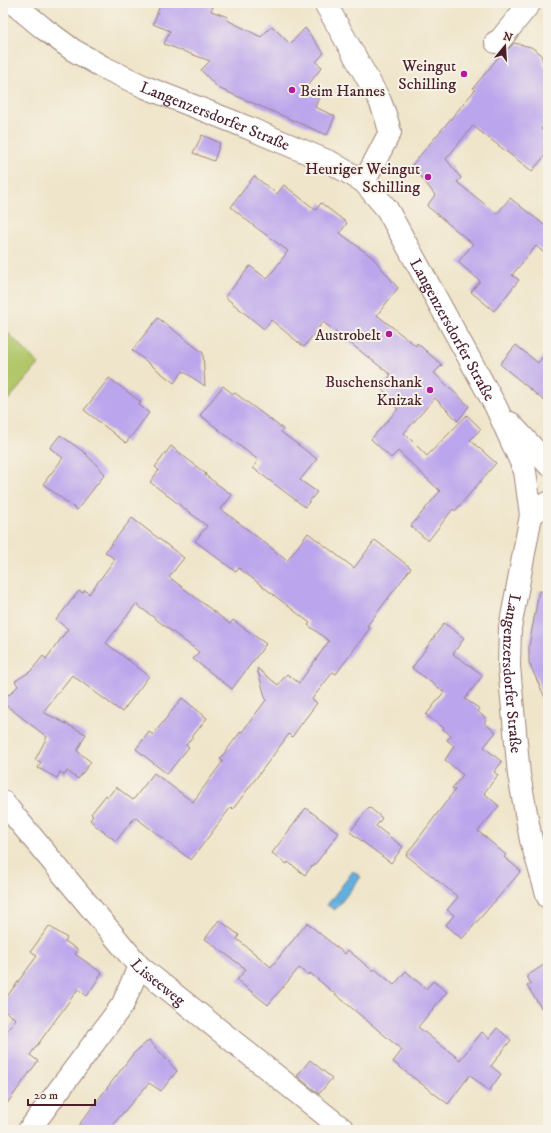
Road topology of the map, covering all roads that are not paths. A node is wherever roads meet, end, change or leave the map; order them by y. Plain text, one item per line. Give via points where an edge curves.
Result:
1 (12, 3) edge
2 (325, 3) edge
3 (530, 3) edge
4 (496, 42) dead end
5 (364, 182) junction
6 (496, 407) junction
7 (548, 464) edge
8 (539, 509) edge
9 (3, 802) edge
10 (548, 897) edge
11 (139, 966) junction
12 (29, 1130) edge
13 (344, 1130) edge

1 - 5 main road, Langenzersdorfer Straße via 73,50 103,68 332,163
2 - 5 main road via 380,101 390,132
3 - 4 main road
5 - 6 main road, Langenzersdorfer Straße via 387,210
6 - 7 main road, Langenzersdorfer Straße
6 - 8 main road, Langenzersdorfer Straße
8 - 10 main road, Langenzersdorfer Straße via 510,628 509,666 519,775 531,840
9 - 11 main road, Lisseeweg
11 - 12 main road via 123,1004
11 - 13 main road, Lisseeweg

